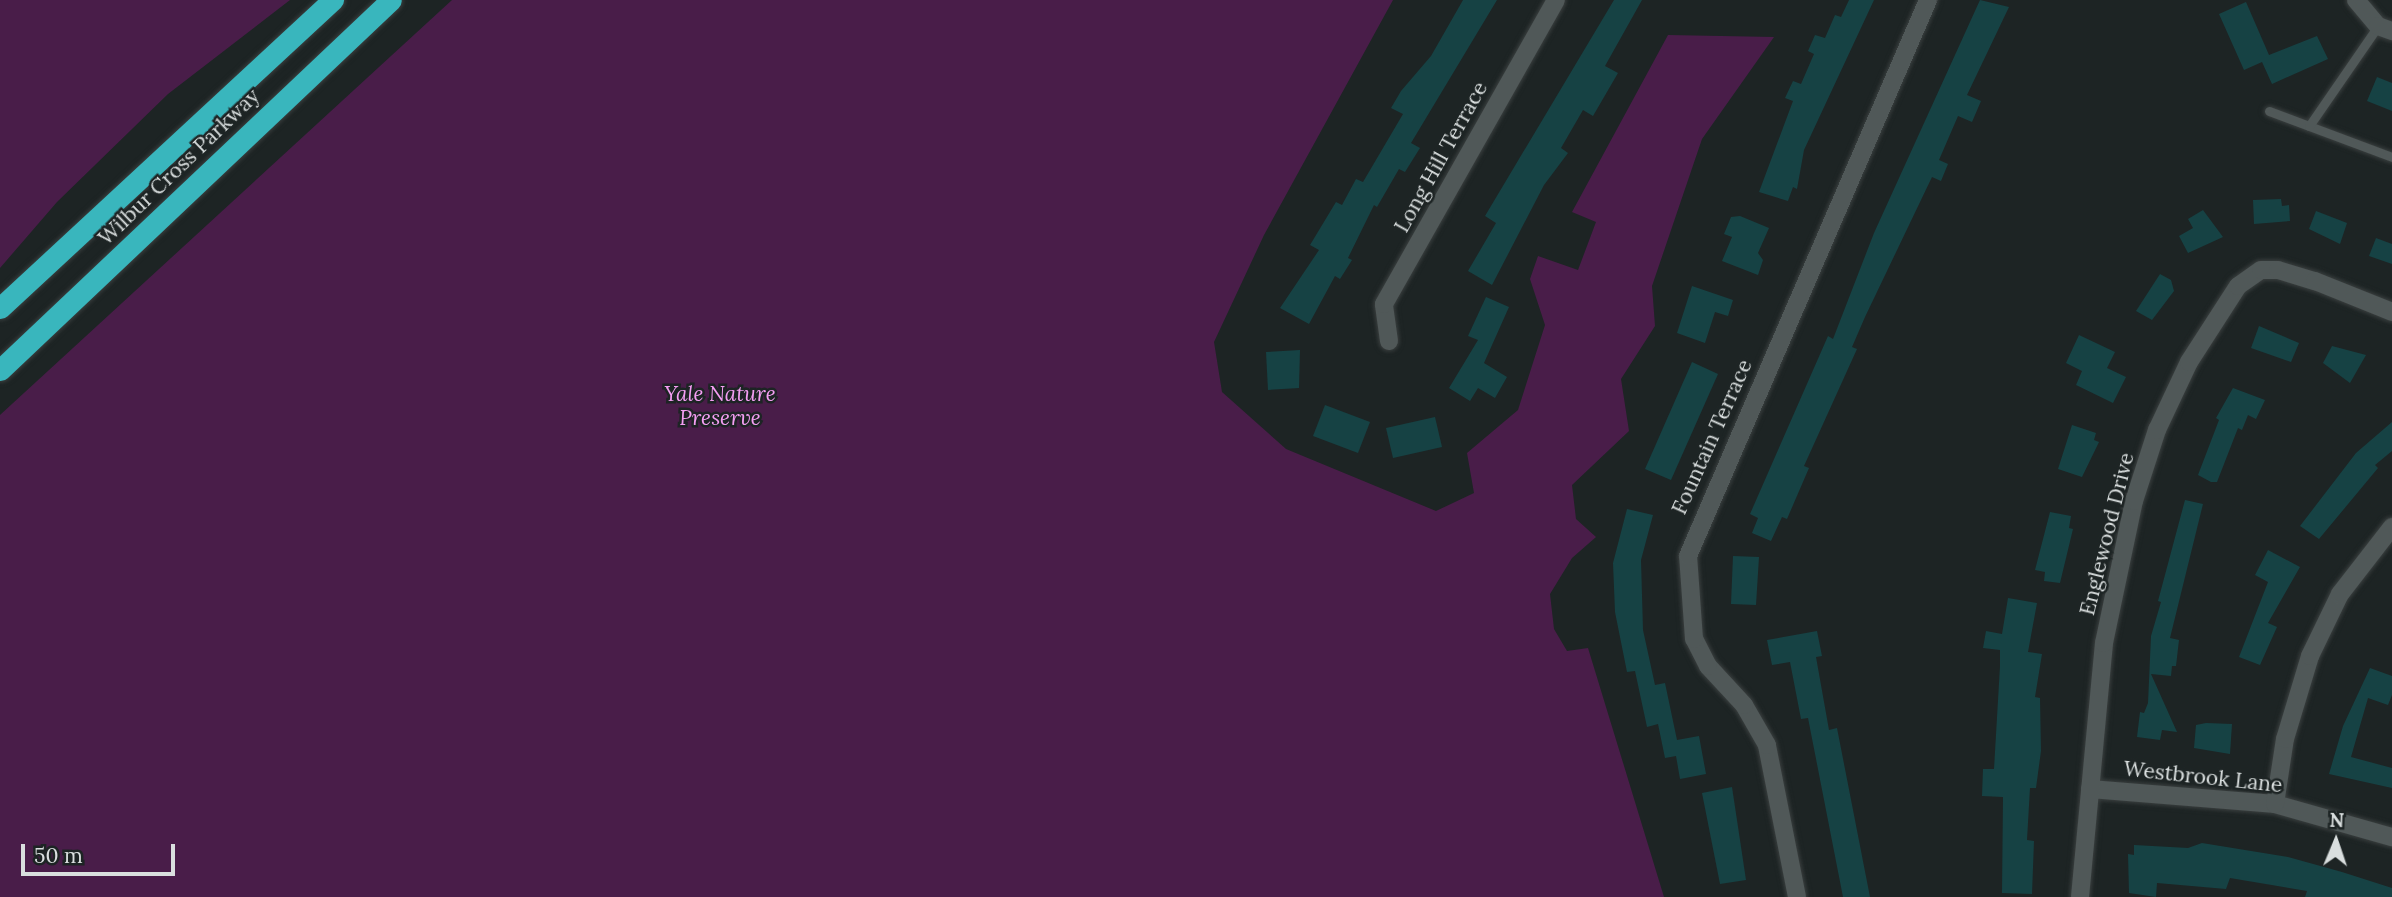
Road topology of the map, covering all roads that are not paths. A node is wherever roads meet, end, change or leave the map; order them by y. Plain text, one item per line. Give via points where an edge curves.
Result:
1 (333, 0) edge
2 (391, 0) edge
3 (1556, 0) edge
4 (1928, 0) edge
5 (2356, 0) edge
6 (2385, 28) edge
7 (2269, 111) dead end
8 (2309, 126) junction
9 (2392, 157) edge
10 (0, 308) edge
11 (2392, 312) edge
12 (1389, 341) dead end
13 (0, 370) edge
14 (2392, 527) edge
15 (2090, 789) junction
16 (2275, 804) junction
17 (2392, 837) edge
18 (1797, 897) edge
19 (2080, 897) edge

1 - 10 highway, Wilbur Cross Parkway
2 - 13 highway, Wilbur Cross Parkway
3 - 12 street, Long Hill Terrace via 1384,304
4 - 18 street, Fountain Terrace via 1688,556 1694,639 1707,666 1744,705 1767,745
5 - 6 street
6 - 8 lane
7 - 8 lane
8 - 9 lane
11 - 15 street, Englewood Drive via 2315,281 2278,270 2260,270 2238,286 2189,362 2157,430 2134,501 2104,643
14 - 16 street via 2340,594 2311,656 2285,739
15 - 16 street, Westbrook Lane
15 - 19 street, Englewood Drive
16 - 17 street, Westbrook Lane

